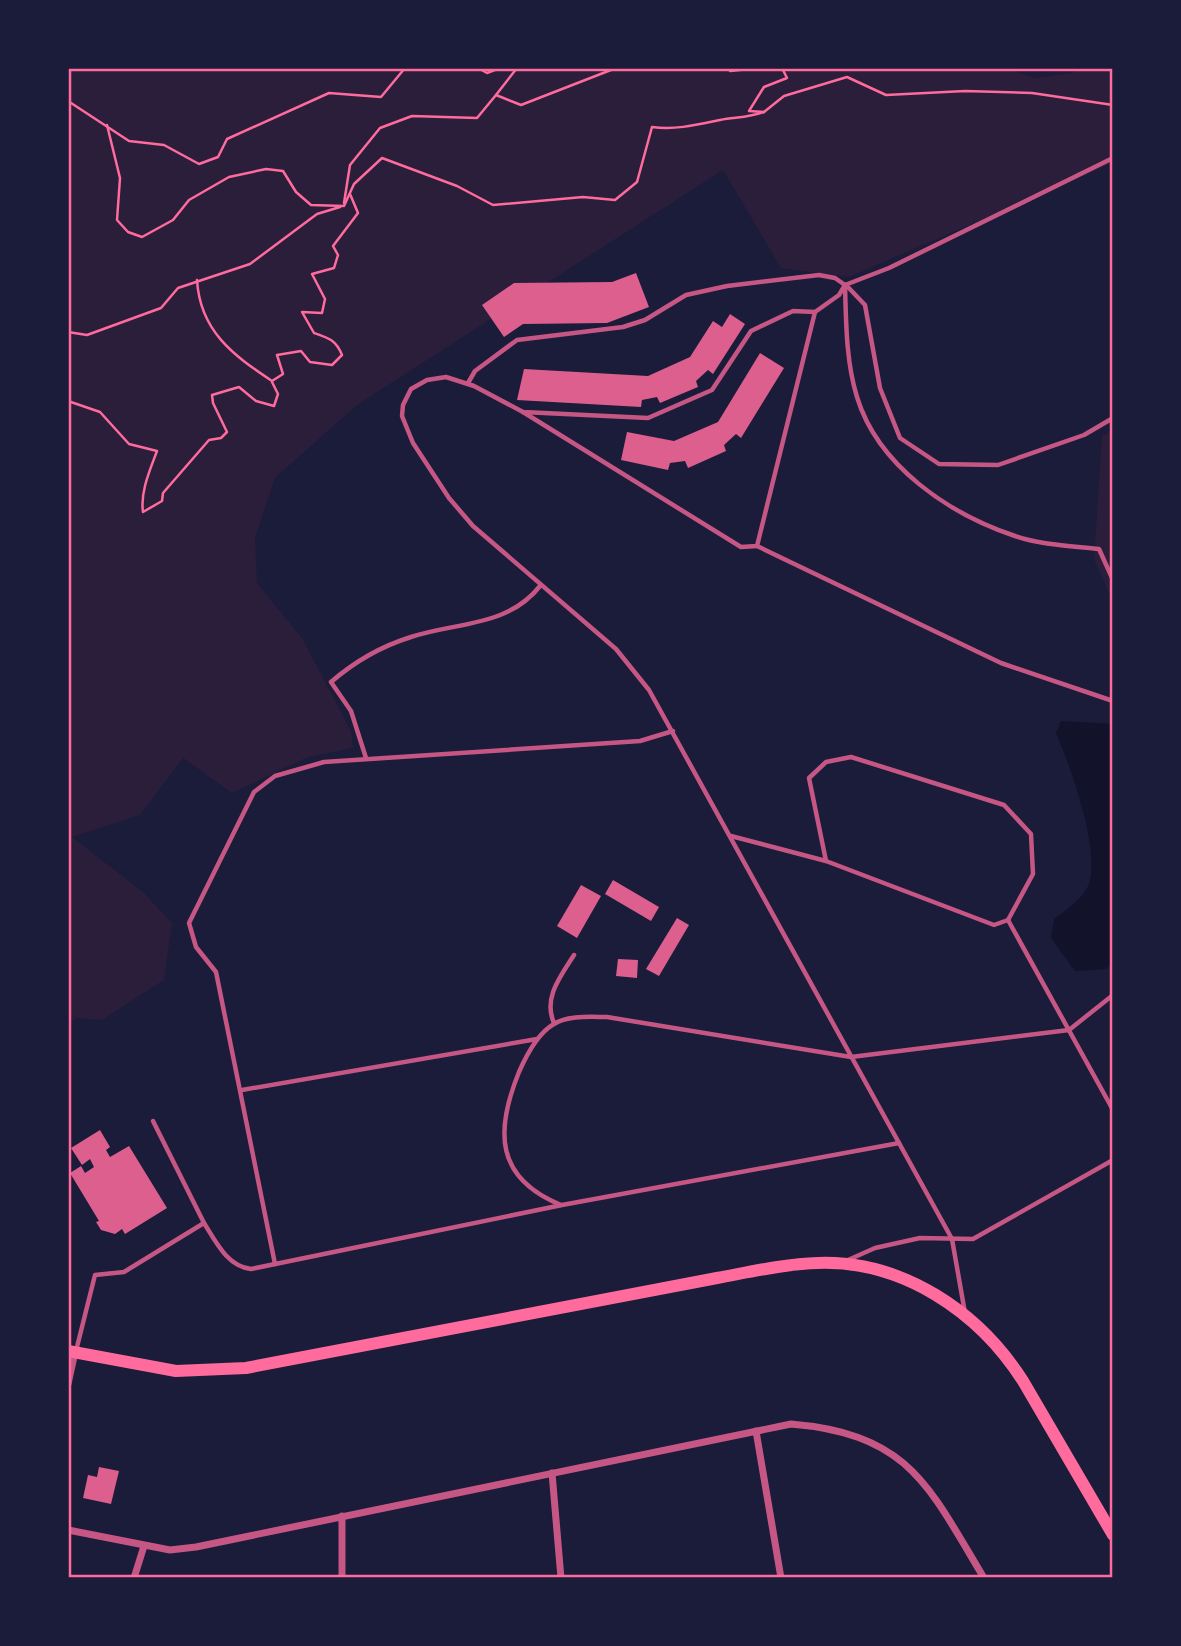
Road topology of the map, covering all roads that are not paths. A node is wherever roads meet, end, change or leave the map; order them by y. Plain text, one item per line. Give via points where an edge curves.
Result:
1 (1113, 158) edge
2 (845, 285) junction
3 (815, 312) junction
4 (468, 383) junction
5 (523, 412) junction
6 (1113, 418) edge
7 (757, 546) junction
8 (1113, 580) edge
9 (540, 586) junction
10 (1113, 701) edge
11 (673, 731) junction
12 (366, 758) junction
13 (731, 835) junction
14 (826, 861) junction
15 (1008, 920) junction
16 (574, 955) dead end
17 (1113, 995) edge
18 (554, 1023) junction
19 (1069, 1030) junction
20 (538, 1039) junction
21 (851, 1057) junction
22 (242, 1090) junction
23 (1113, 1110) edge
24 (153, 1121) dead end
25 (899, 1143) junction
26 (1113, 1160) edge
27 (562, 1205) junction
28 (204, 1223) junction
29 (952, 1239) junction
30 (839, 1263) junction
31 (275, 1264) junction
32 (965, 1314) junction
33 (72, 1352) edge
34 (68, 1384) edge
35 (756, 1431) junction
36 (552, 1473) junction
37 (342, 1516) junction
38 (68, 1530) edge
39 (1113, 1535) edge
40 (144, 1546) junction
41 (134, 1578) edge
42 (342, 1578) edge
43 (561, 1578) edge
44 (781, 1578) edge
45 (984, 1578) edge

1 - 2 lane
2 - 3 lane
2 - 4 lane via 819,275 686,295 645,320 623,327 517,340 475,371
2 - 6 lane via 865,305 880,388 900,439 939,464 999,465 1084,435
2 - 8 lane via 857,397 887,455 945,505 1016,537 1099,549
3 - 5 lane via 793,312 751,331 712,390 648,418
3 - 7 lane
4 - 5 lane
4 - 9 lane via 446,377 411,389 403,405 407,431 449,498 473,526
5 - 7 lane via 741,547
7 - 10 lane via 1001,663
9 - 11 lane via 634,668
9 - 12 lane via 511,611 411,637 349,666 331,682 351,711
11 - 12 lane via 640,741
11 - 13 lane
12 - 22 lane via 324,762 275,776 254,792 189,923 196,947 216,972
13 - 14 lane
13 - 21 lane
14 - 15 lane via 994,925
14 - 15 lane via 809,778 826,762 851,757 1004,805 1031,834 1033,874
15 - 19 lane
16 - 18 lane via 550,998 548,1010
17 - 19 lane
18 - 20 lane
18 - 21 lane via 607,1017
19 - 21 lane
19 - 23 lane
20 - 22 lane
20 - 27 lane via 508,1098 503,1136 509,1161 523,1184 536,1195
21 - 25 lane
22 - 31 lane
24 - 28 lane
25 - 27 lane
25 - 29 lane
26 - 29 lane via 973,1239
27 - 31 lane
28 - 31 lane via 223,1252 241,1267
28 - 33 lane via 124,1272 95,1275
29 - 30 lane via 875,1248
29 - 32 lane
30 - 32 main road via 906,1280
30 - 33 main road via 792,1265 717,1278 246,1367 176,1371
32 - 39 main road via 1007,1356
33 - 34 street
35 - 36 street
35 - 44 street
35 - 45 street via 791,1424 824,1427 852,1433 897,1457 942,1507
36 - 37 street
36 - 43 street
37 - 40 street via 196,1547
37 - 42 street
38 - 40 street
40 - 41 street

